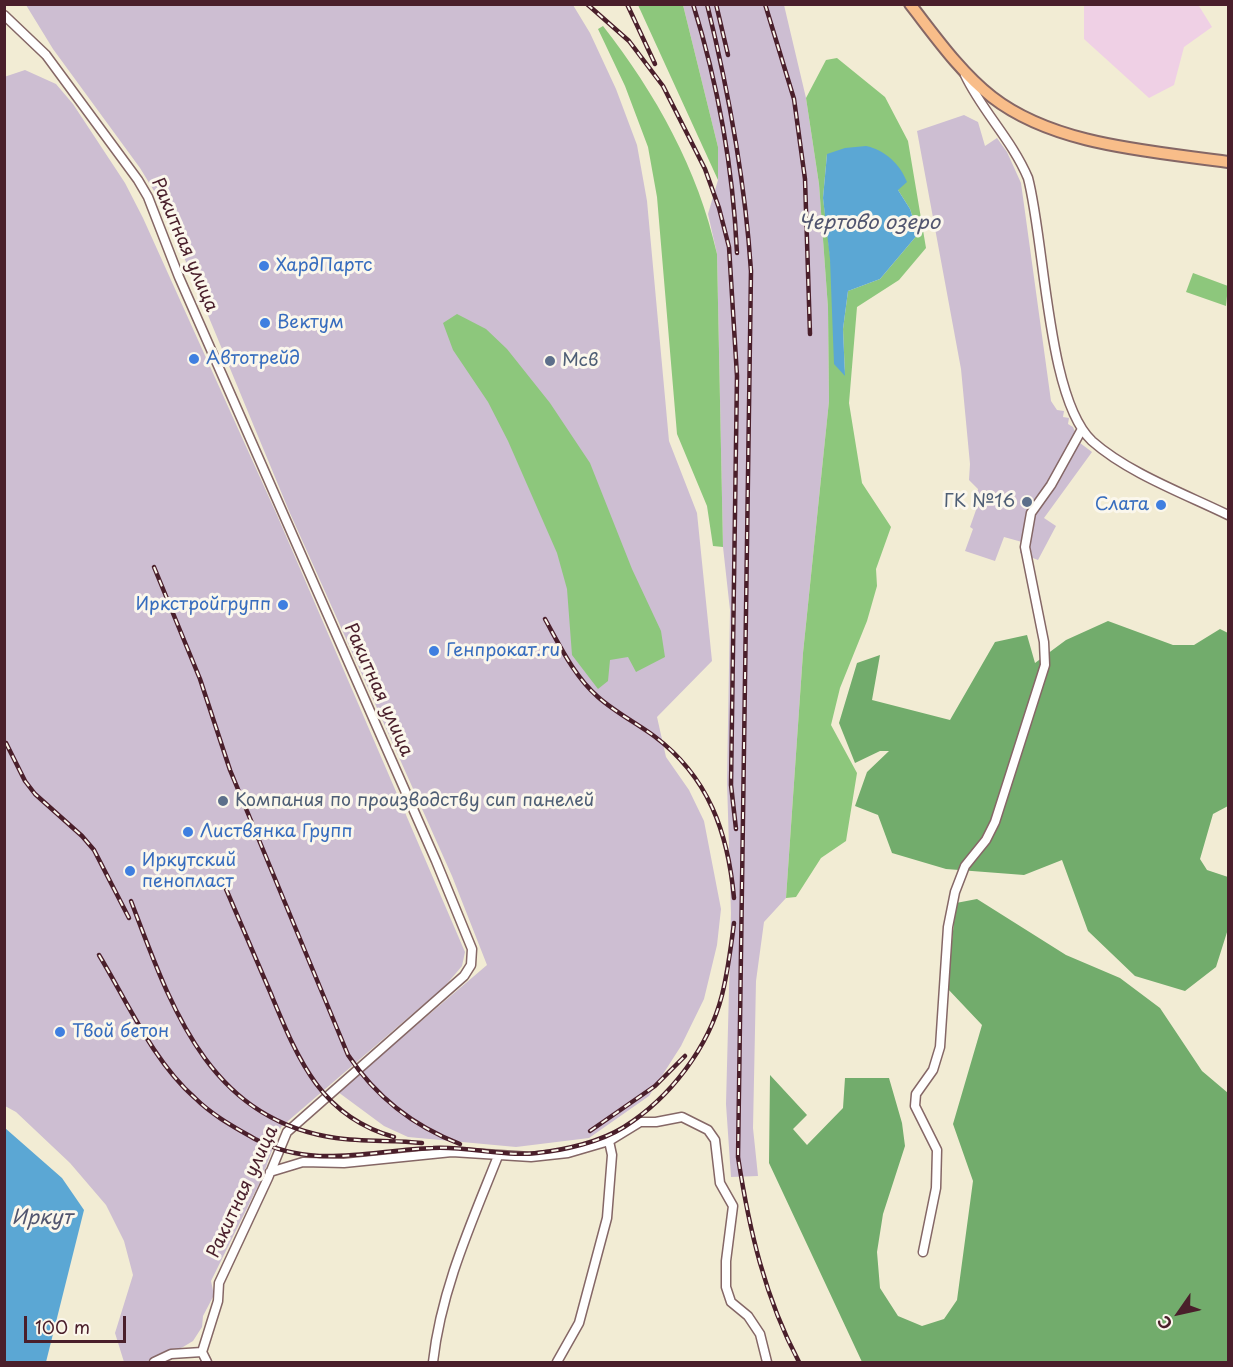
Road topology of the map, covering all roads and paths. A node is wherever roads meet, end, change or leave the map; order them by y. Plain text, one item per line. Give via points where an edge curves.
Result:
1 (910, 4) edge
2 (4, 15) edge
3 (960, 66) junction
4 (1228, 162) edge
5 (1082, 429) junction
6 (1228, 516) edge
7 (609, 1141) junction
8 (498, 1156) junction
9 (270, 1172) junction
10 (923, 1252) dead end
11 (202, 1352) junction
12 (154, 1362) edge
13 (207, 1362) edge
14 (433, 1362) edge
15 (557, 1362) edge
16 (766, 1362) edge

1 - 3 main road
2 - 9 street, Ракитная улица via 46,55 148,197 179,277 472,949 471,965 464,976 287,1132
3 - 4 main road via 993,98 1052,129 1153,151
3 - 5 street via 1028,178 1061,382
5 - 6 street via 1103,450 1126,464
5 - 10 street via 1031,513 1026,557 1044,642 1044,665 995,822 965,866 952,904 940,1047 933,1070 916,1094 915,1106 937,1150 936,1188
7 - 8 street via 568,1153
7 - 15 street via 612,1155 607,1218 579,1323
7 - 16 street via 640,1122 682,1118 708,1130 715,1140 720,1183 733,1206 726,1287 731,1302 748,1316 760,1334
8 - 9 street via 452,1152 344,1163 303,1162
8 - 14 street via 445,1296
9 - 11 street, Ракитная улица via 219,1283 218,1301
11 - 12 street via 171,1354
11 - 13 street

